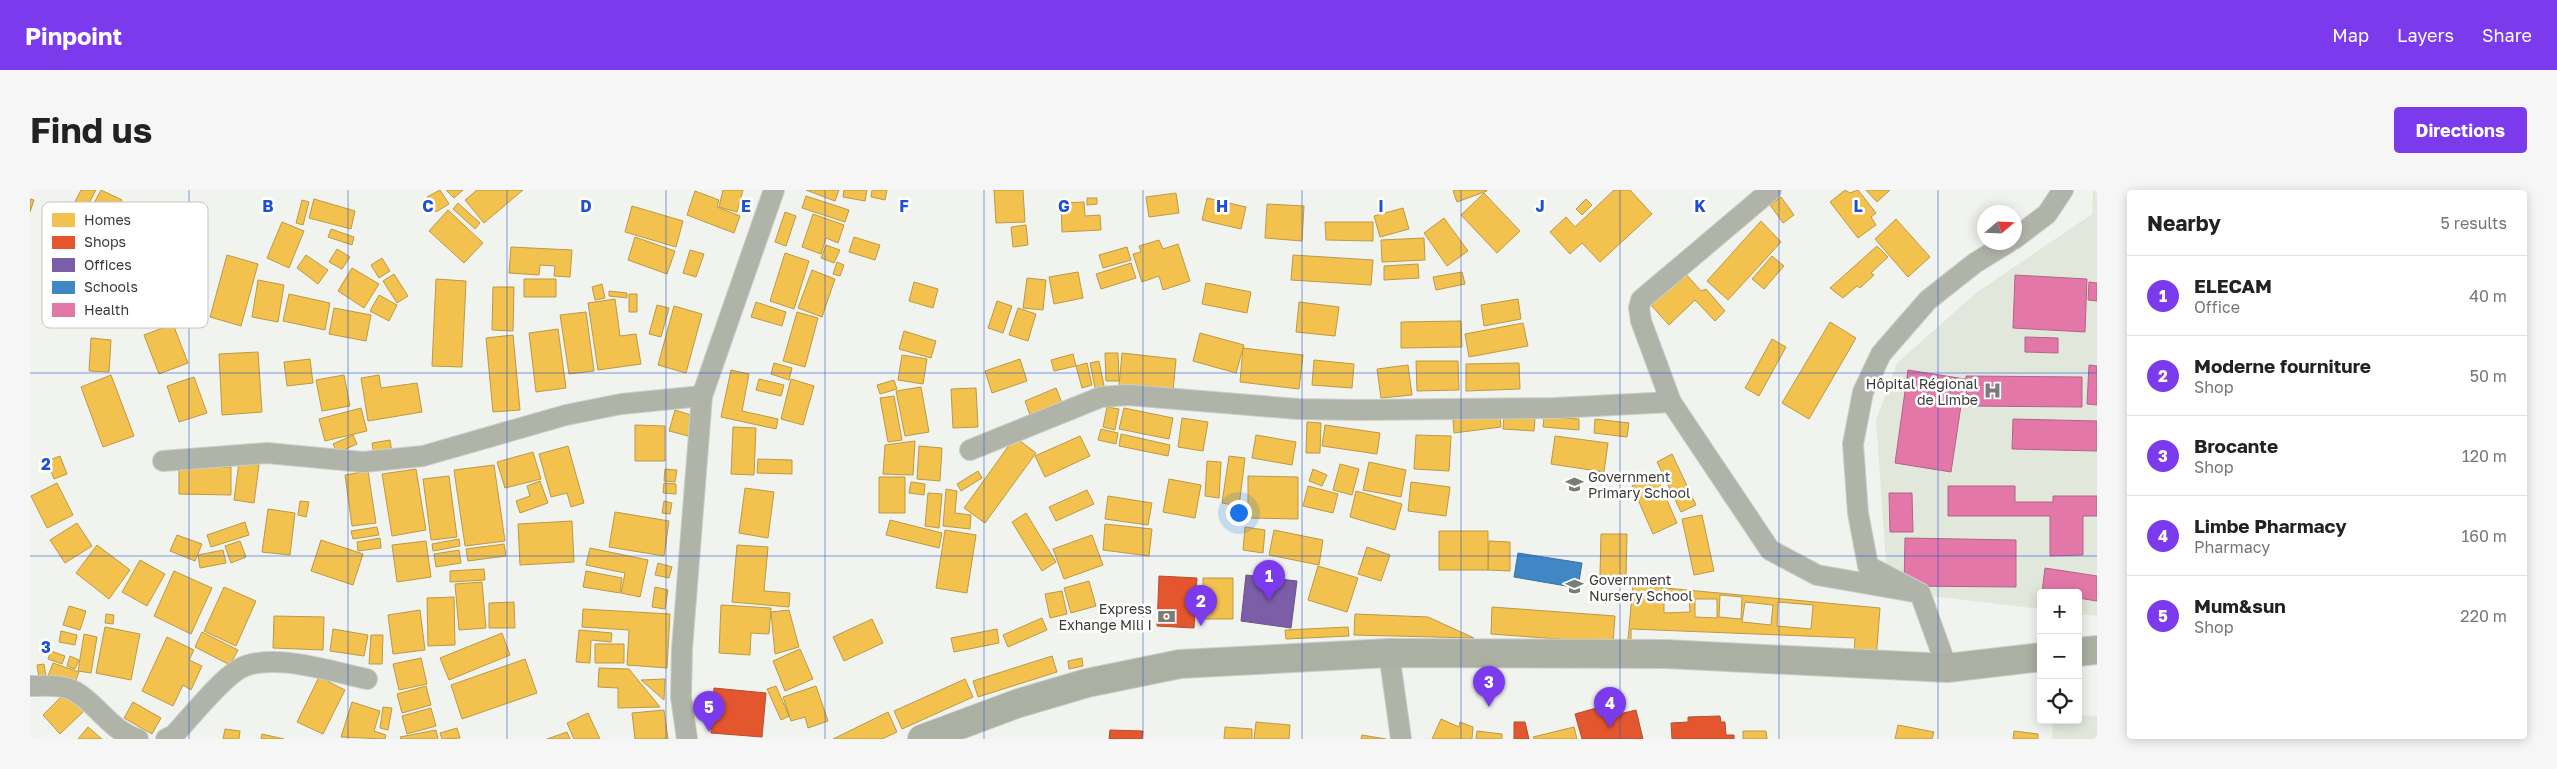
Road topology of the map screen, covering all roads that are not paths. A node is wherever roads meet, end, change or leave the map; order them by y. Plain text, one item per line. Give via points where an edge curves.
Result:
1 (774, 190) edge
2 (1771, 190) edge
3 (2063, 190) edge
4 (2022, 233) edge
5 (1996, 250) edge
6 (702, 396) junction
7 (1671, 402) junction
8 (970, 450) dead end
9 (163, 461) dead end
10 (1920, 593) junction
11 (2097, 650) edge
12 (2082, 652) edge
13 (1389, 653) junction
14 (2037, 657) edge
15 (1948, 668) junction
16 (367, 679) dead end
17 (30, 686) edge
18 (138, 739) edge
19 (166, 739) edge
20 (687, 739) edge
21 (922, 739) edge
22 (1401, 739) edge

1 - 6 street
2 - 7 street via 1641,300 1641,321
3 - 4 street via 2047,214
5 - 10 street via 1928,300 1882,354 1863,392 1853,444 1858,513 1868,566
6 - 9 street via 620,404 566,415 423,456 363,462 267,453
6 - 20 street via 682,649 680,697
7 - 8 street via 1555,408 1360,410 1298,409 1128,395 1101,398
7 - 10 street via 1770,550 1817,575
10 - 15 street
11 - 12 highway
13 - 15 highway via 1666,654
13 - 21 highway via 1180,664 1087,683 1019,703
13 - 22 street
14 - 15 highway
16 - 19 street via 297,664 257,662 238,670 174,735
17 - 18 street via 76,691 106,721

